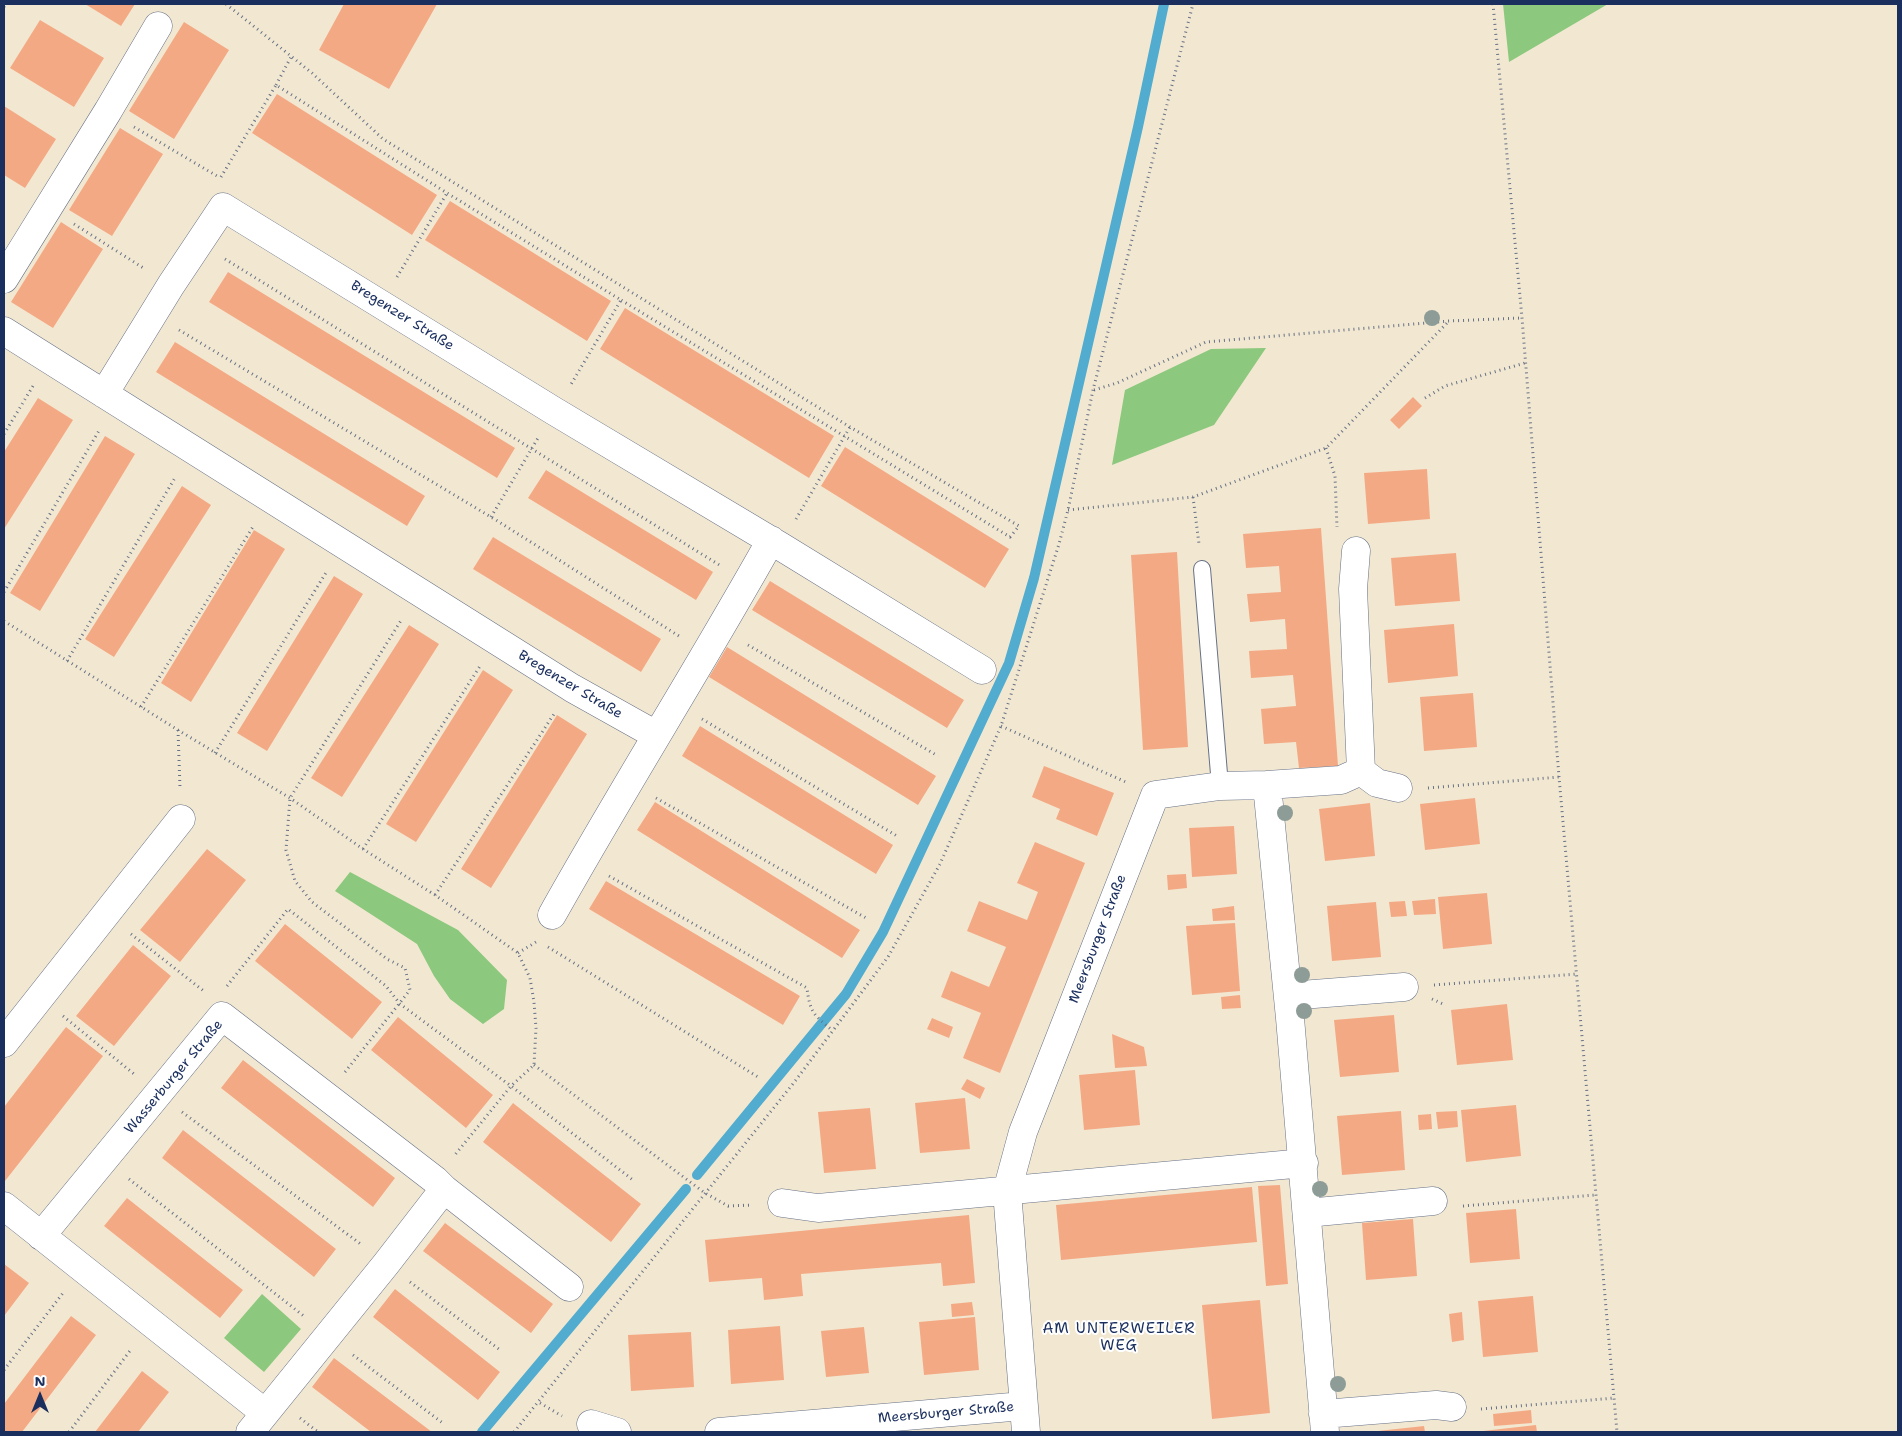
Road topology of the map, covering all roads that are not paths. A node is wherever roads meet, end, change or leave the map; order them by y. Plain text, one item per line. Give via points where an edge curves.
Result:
1 (158, 26) dead end
2 (4, 278) edge
3 (4, 331) edge
4 (110, 398) junction
5 (775, 543) junction
6 (1356, 551) road end
7 (1202, 569) road end
8 (982, 670) dead end
9 (656, 735) junction
10 (1361, 771) junction
11 (1266, 785) junction
12 (1220, 786) junction
13 (1398, 788) road end
14 (181, 819) road end
15 (552, 915) dead end
16 (1404, 987) road end
17 (1288, 996) junction
18 (4, 1042) edge
19 (1304, 1163) junction
20 (439, 1184) junction
21 (1007, 1191) junction
22 (1433, 1202) road end
23 (782, 1203) road end
24 (4, 1206) edge
25 (1307, 1213) junction
26 (42, 1236) junction
27 (569, 1287) dead end
28 (1452, 1406) road end
29 (1024, 1419) edge
30 (257, 1423) edge
31 (1324, 1423) edge
32 (591, 1424) dead end
33 (617, 1432) edge
34 (719, 1432) edge

1 - 2 street
3 - 4 street, Bregenzer Straße
4 - 5 street, Bregenzer Straße via 153,314 223,207
4 - 9 street, Bregenzer Straße via 572,688
5 - 8 street, Bregenzer Straße
5 - 9 street via 747,582
6 - 10 street via 1353,589
7 - 12 lane
9 - 15 street
10 - 11 street via 1341,780
10 - 13 street via 1377,783
11 - 12 street
11 - 17 street
12 - 21 street, Meersburger Straße via 1154,795 1023,1132
14 - 18 street
16 - 17 street
17 - 19 street
19 - 21 street
19 - 25 street
20 - 26 street, Wasserburger Straße via 219,1008 158,1094
20 - 27 street, Wasserburger Straße
20 - 30 street via 386,1264
21 - 23 street via 818,1208
21 - 29 street, Meersburger Straße
22 - 25 street
24 - 26 street
25 - 31 street
26 - 30 street via 150,1324
28 - 31 street via 1436,1405
29 - 34 street, Meersburger Straße
32 - 33 street

